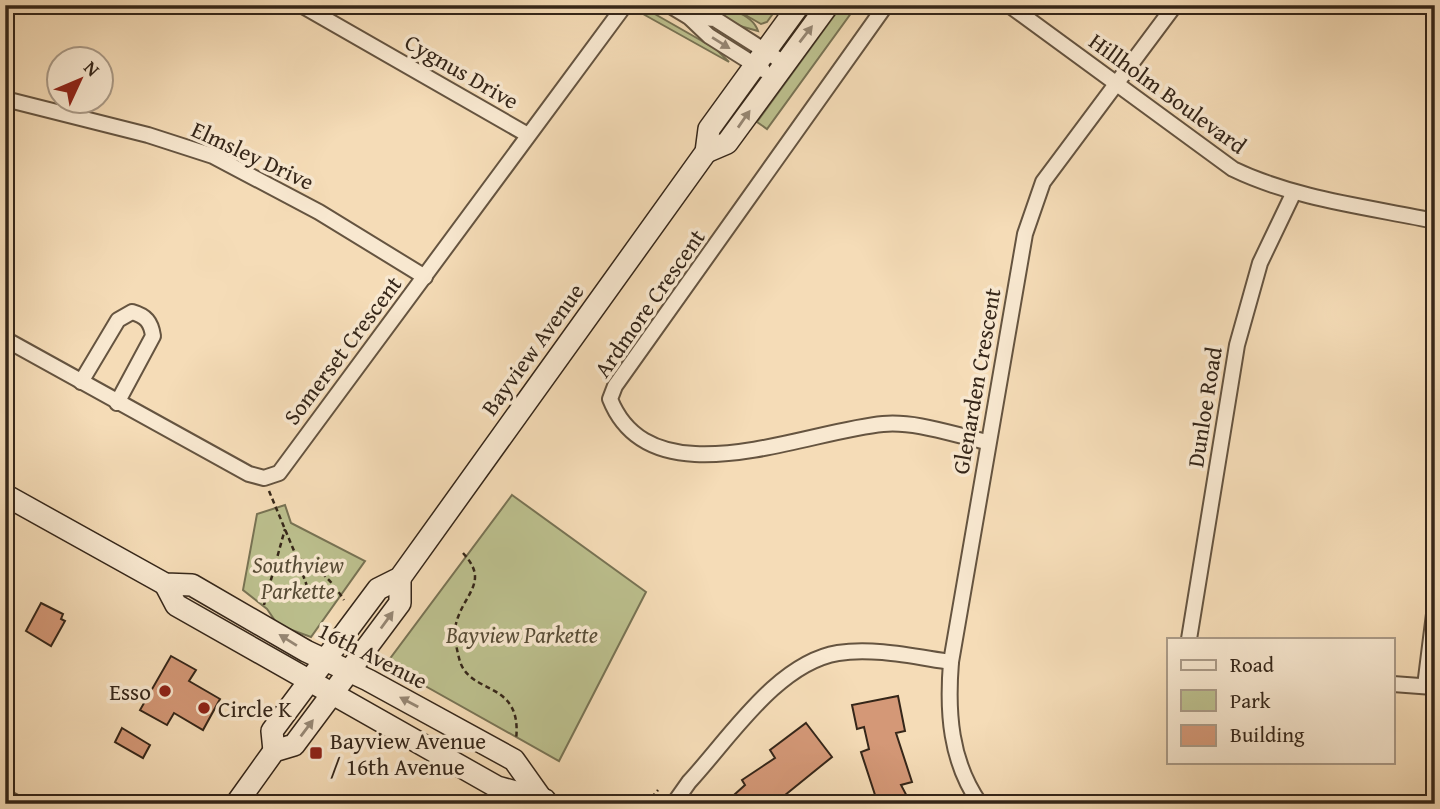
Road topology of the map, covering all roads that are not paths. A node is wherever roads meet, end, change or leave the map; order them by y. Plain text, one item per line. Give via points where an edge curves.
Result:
1 (301, 5) edge
2 (625, 5) edge
3 (669, 5) edge
4 (799, 5) edge
5 (828, 5) edge
6 (886, 5) edge
7 (1009, 5) edge
8 (1175, 5) edge
9 (770, 64) junction
10 (1118, 85) junction
11 (5, 99) edge
12 (528, 135) junction
13 (1294, 192) junction
14 (1435, 221) edge
15 (425, 277) junction
16 (5, 339) edge
17 (81, 382) junction
18 (117, 403) junction
19 (987, 442) junction
20 (5, 495) edge
21 (400, 578) junction
22 (165, 584) junction
23 (1435, 606) edge
24 (1189, 638) edge
25 (324, 661) junction
26 (951, 662) junction
27 (348, 673) junction
28 (308, 682) junction
29 (1394, 684) edge
30 (1430, 687) edge
31 (332, 695) junction
32 (274, 751) junction
33 (5, 797) edge
34 (546, 801) edge
35 (18, 804) edge
36 (236, 804) edge
37 (677, 804) edge
38 (980, 804) edge

1 - 12 street, Cygnus Drive
2 - 12 street, Somerset Crescent
3 - 9 street via 689,17 715,19
4 - 9 main road, Bayview Avenue
9 -> 5 main road, Bayview Avenue
6 - 19 street, Ardmore Crescent via 610,399 632,432 666,450 697,456 728,455 885,424
7 - 10 street, Hillholm Boulevard
8 - 10 street, Glenarden Crescent
9 - 21 main road, Bayview Avenue via 727,143 706,152
10 - 13 street, Hillholm Boulevard via 1233,169
10 - 19 street, Glenarden Crescent via 1043,182 1033,206
11 - 15 street, Elmsley Drive via 214,156 319,212
12 - 15 street, Somerset Crescent
13 - 14 street, Hillholm Boulevard
13 - 24 street, Dunloe Road via 1260,263 1237,345
15 - 18 street, Somerset Crescent via 279,472 264,478 249,474
16 - 17 street
17 - 18 street
17 - 18 street via 118,320 132,312 142,315 153,336
19 - 26 street, Glenarden Crescent
20 - 22 main road, 16th Avenue
21 - 25 main road, Bayview Avenue via 378,589
27 -> 21 main road, Bayview Avenue via 400,603
25 -> 22 main road, 16th Avenue via 192,585
22 - 28 main road, 16th Avenue via 176,605
23 - 30 street
25 - 27 main road, 16th Avenue
25 - 28 main road, Bayview Avenue
26 - 37 street via 838,653 796,669 777,683 689,782
26 - 38 street, Glenarden Crescent via 949,721 963,776
27 - 31 main road, Bayview Avenue
34 -> 27 main road, 16th Avenue via 514,760
28 - 31 main road, 16th Avenue
28 - 32 main road, Bayview Avenue via 272,731
29 - 30 street
32 -> 31 main road, Bayview Avenue via 294,745
31 - 34 main road, 16th Avenue via 497,787
32 - 36 main road, Bayview Avenue
33 - 35 street

